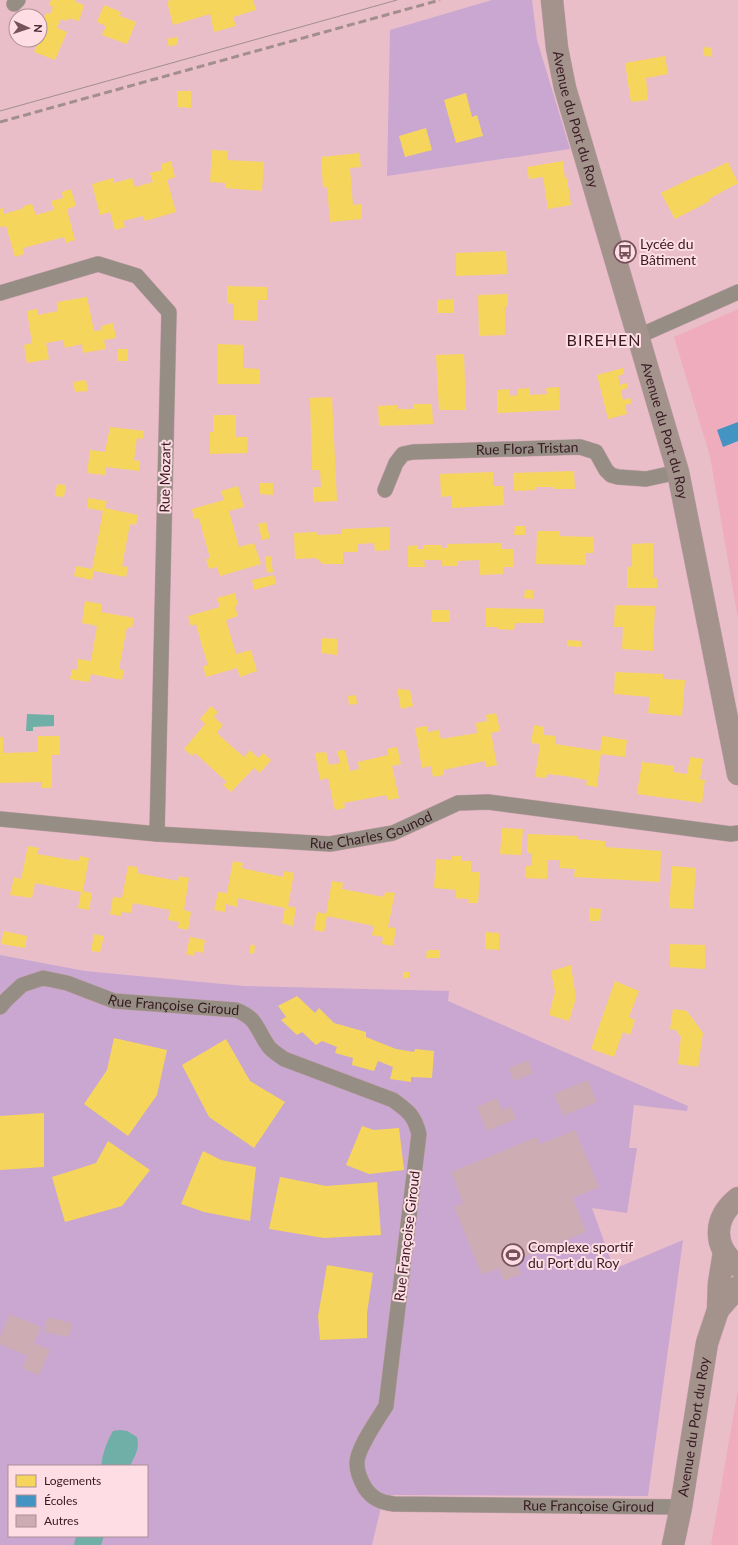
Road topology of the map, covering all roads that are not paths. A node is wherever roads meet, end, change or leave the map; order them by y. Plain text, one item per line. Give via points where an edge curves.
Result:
1 (552, 0) edge
2 (738, 292) edge
3 (0, 293) edge
4 (639, 336) junction
5 (678, 472) junction
6 (385, 490) dead end
7 (738, 774) edge
8 (0, 819) edge
9 (738, 833) edge
10 (158, 834) junction
11 (0, 1008) edge
12 (738, 1198) edge
13 (731, 1259) edge
14 (738, 1287) edge
15 (718, 1310) junction
16 (681, 1507) junction
17 (673, 1545) edge

1 - 4 street, Avenue du Port du Roy via 557,48 565,88
2 - 4 street
3 - 10 street, Rue Mozart via 98,264 137,276 169,312
4 - 5 street, Avenue du Port du Roy
5 - 6 street, Rue Flora Tristan via 646,479 618,477 606,470 596,452 580,447 413,452 403,454 396,463
5 - 7 street, Avenue du Port du Roy
8 - 10 street, Rue Charles Gounod
9 - 10 street, Rue Charles Gounod via 488,802 458,803 393,833 330,844
11 - 16 street, Rue Françoise Giroud via 22,985 43,978 67,983 114,1001 236,1010 246,1014 256,1024 269,1047 284,1060 393,1100 415,1121 419,1134 417,1155 386,1406 362,1448 357,1464 361,1480 371,1496 384,1503 394,1504
12 - 13 street, Avenue du Port du Roy via 727,1208 721,1219 719,1236
13 - 15 street, Avenue du Port du Roy via 719,1284
14 - 15 street, Avenue du Port du Roy
15 - 16 street, Avenue du Port du Roy via 707,1343
16 - 17 street, Avenue du Port du Roy

